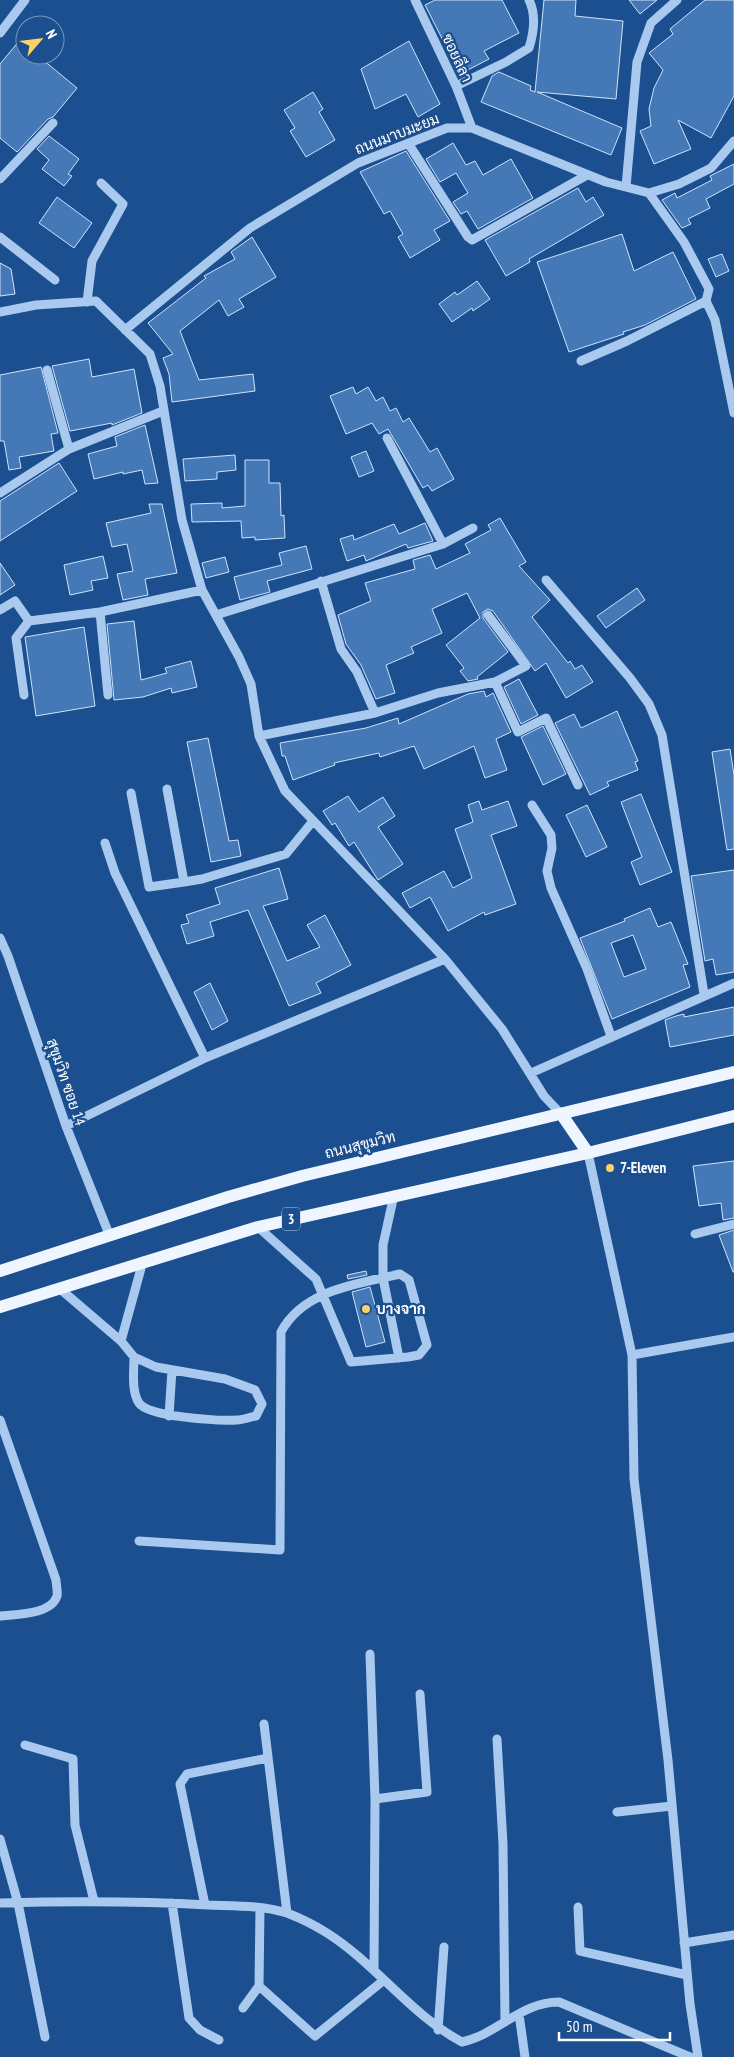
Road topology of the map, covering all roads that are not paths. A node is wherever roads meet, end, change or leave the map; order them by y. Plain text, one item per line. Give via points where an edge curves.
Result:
1 (25, 0) edge
2 (415, 0) edge
3 (528, 0) edge
4 (677, 0) edge
5 (0, 33) edge
6 (456, 86) junction
7 (53, 123) dead end
8 (472, 128) junction
9 (734, 141) edge
10 (408, 143) junction
11 (588, 175) junction
12 (0, 179) edge
13 (101, 182) dead end
14 (626, 187) junction
15 (649, 193) junction
16 (0, 236) edge
17 (5, 246) edge
18 (55, 280) dead end
19 (706, 301) junction
20 (87, 302) junction
21 (0, 312) edge
22 (125, 330) junction
23 (581, 361) dead end
24 (47, 370) dead end
25 (163, 411) junction
26 (734, 413) edge
27 (387, 438) dead end
28 (69, 449) junction
29 (0, 493) edge
30 (473, 528) dead end
31 (443, 544) junction
32 (546, 580) dead end
33 (321, 581) junction
34 (202, 590) junction
35 (0, 610) edge
36 (100, 612) junction
37 (216, 615) junction
38 (488, 615) dead end
39 (29, 621) junction
40 (495, 682) junction
41 (24, 695) dead end
42 (108, 695) dead end
43 (375, 713) junction
44 (259, 736) junction
45 (578, 785) dead end
46 (167, 789) dead end
47 (131, 794) dead end
48 (532, 805) dead end
49 (312, 821) junction
50 (106, 842) dead end
51 (184, 882) junction
52 (0, 938) edge
53 (445, 959) junction
54 (734, 983) edge
55 (704, 994) junction
56 (611, 1036) junction
57 (205, 1058) junction
58 (531, 1072) junction
59 (734, 1072) edge
60 (562, 1115) junction
61 (734, 1116) edge
62 (66, 1126) junction
63 (588, 1153) junction
64 (394, 1195) junction
65 (734, 1224) edge
66 (258, 1227) junction
67 (109, 1234) junction
68 (695, 1234) dead end
69 (143, 1262) junction
70 (0, 1271) edge
71 (383, 1278) junction
72 (59, 1288) junction
73 (324, 1293) junction
74 (0, 1307) edge
75 (734, 1337) edge
76 (121, 1341) junction
77 (632, 1356) junction
78 (134, 1357) junction
79 (399, 1358) junction
80 (172, 1370) junction
81 (169, 1416) junction
82 (0, 1420) edge
83 (139, 1541) dead end
84 (0, 1616) edge
85 (370, 1654) dead end
86 (420, 1694) dead end
87 (264, 1724) dead end
88 (497, 1739) dead end
89 (25, 1745) dead end
90 (268, 1758) junction
91 (375, 1798) junction
92 (672, 1806) junction
93 (617, 1812) dead end
94 (0, 1839) edge
95 (94, 1901) junction
96 (0, 1903) edge
97 (18, 1903) junction
98 (172, 1903) junction
99 (205, 1904) junction
100 (578, 1907) dead end
101 (260, 1908) junction
102 (287, 1913) junction
103 (734, 1934) edge
104 (684, 1942) junction
105 (444, 1948) dead end
106 (374, 1970) junction
107 (687, 1975) junction
108 (384, 1980) junction
109 (260, 1986) junction
110 (243, 2008) dead end
111 (519, 2014) junction
112 (505, 2022) junction
113 (438, 2030) junction
114 (45, 2037) dead end
115 (219, 2040) dead end
116 (525, 2057) edge
117 (690, 2057) edge
118 (698, 2057) edge

1 - 5 street
2 - 6 street, ซอยลีลา
3 - 6 street via 533,8 533,34 529,48
4 - 14 street via 651,23 637,62
6 - 8 street, ซอยลีลา
7 - 12 street
8 - 10 street, ถนนมาบมะยม via 446,128
8 - 11 street, ถนนมาบมะยม
9 - 15 street via 711,168 679,184
10 - 11 street via 472,240
10 - 22 street, ถนนมาบมะยม via 358,163 250,228
11 - 14 street, ถนนมาบมะยม
13 - 20 street via 123,204 92,261
14 - 15 street, ถนนมาบมะยม
15 - 19 street via 684,242 709,289
16 - 17 street
17 - 18 street
19 - 23 street
19 - 26 street via 715,320
20 - 21 street via 36,305
20 - 22 street via 96,301
22 - 25 street via 150,354 160,386
24 - 28 street
25 - 28 street
25 - 34 street via 182,520
27 - 31 street
28 - 29 street
30 - 31 street
31 - 33 street
32 - 55 street via 630,678 649,704 662,735
33 - 37 street
33 - 43 street via 341,649 357,672
34 - 36 street
34 - 37 street
35 - 39 street via 15,601
36 - 39 street
36 - 42 street
37 - 44 street via 251,684
38 - 40 street via 526,666
39 - 41 street via 16,638
40 - 43 street via 438,693
40 - 45 street via 518,732 546,718
43 - 44 street
44 - 49 street via 285,790
46 - 51 street
47 - 51 street via 149,887
48 - 56 street via 551,835 547,871 551,888 587,969
49 - 51 street via 286,854
49 - 53 street
50 - 57 street via 115,874
52 - 62 street, สุขุมวิท ซอย 14
53 - 57 street
53 - 58 street via 502,1029
54 - 55 street
55 - 56 street
56 - 58 street
57 - 62 street
58 - 60 street via 544,1096
59 - 60 main road, ถนนสุขุมวิท
60 - 63 main road
60 - 67 main road, ถนนสุขุมวิท via 302,1176
61 - 63 main road, 3
62 - 67 street, สุขุมวิท ซอย 14
63 - 64 main road, 3
63 - 77 street
64 - 66 main road, 3
64 - 71 street via 383,1245
65 - 68 street
66 - 69 main road, 3
66 - 73 street via 316,1279
67 - 70 main road, ถนนสุขุมวิท
69 - 72 main road, 3
69 - 76 street
71 - 73 street
71 - 79 street
71 - 79 street via 400,1274 409,1280 427,1345 419,1354
72 - 74 main road, 3
72 - 76 street
73 - 79 street via 351,1362
73 - 83 street via 298,1308 281,1332 280,1550
75 - 77 street
76 - 78 street
77 - 92 street via 634,1479
78 - 80 street
78 - 81 street via 134,1385 139,1403 149,1412
80 - 81 street
80 - 81 street via 225,1379 256,1390 262,1404 256,1416 238,1420
82 - 84 street via 56,1580 57,1596 40,1610
85 - 91 street
86 - 91 street via 427,1792
87 - 90 street
88 - 112 street via 503,1844
89 - 95 street via 73,1759 75,1826
90 - 99 street via 187,1774 182,1778 180,1784
90 - 102 street
91 - 106 street
92 - 93 street
92 - 104 street
94 - 97 street
95 - 97 street
95 - 98 street
96 - 97 street
97 - 114 street
98 - 99 street
98 - 115 street via 189,2018 200,2030
99 - 101 street
100 - 107 street via 580,1951
101 - 102 street
101 - 109 street
102 - 106 street via 328,1934
103 - 104 street
104 - 107 street
105 - 113 street
106 - 108 street
107 - 118 street
108 - 109 street via 315,2036
108 - 113 street
109 - 110 street
111 - 112 street
111 - 116 street
111 - 117 street via 544,2002 559,2002
112 - 113 street via 480,2038 462,2042

